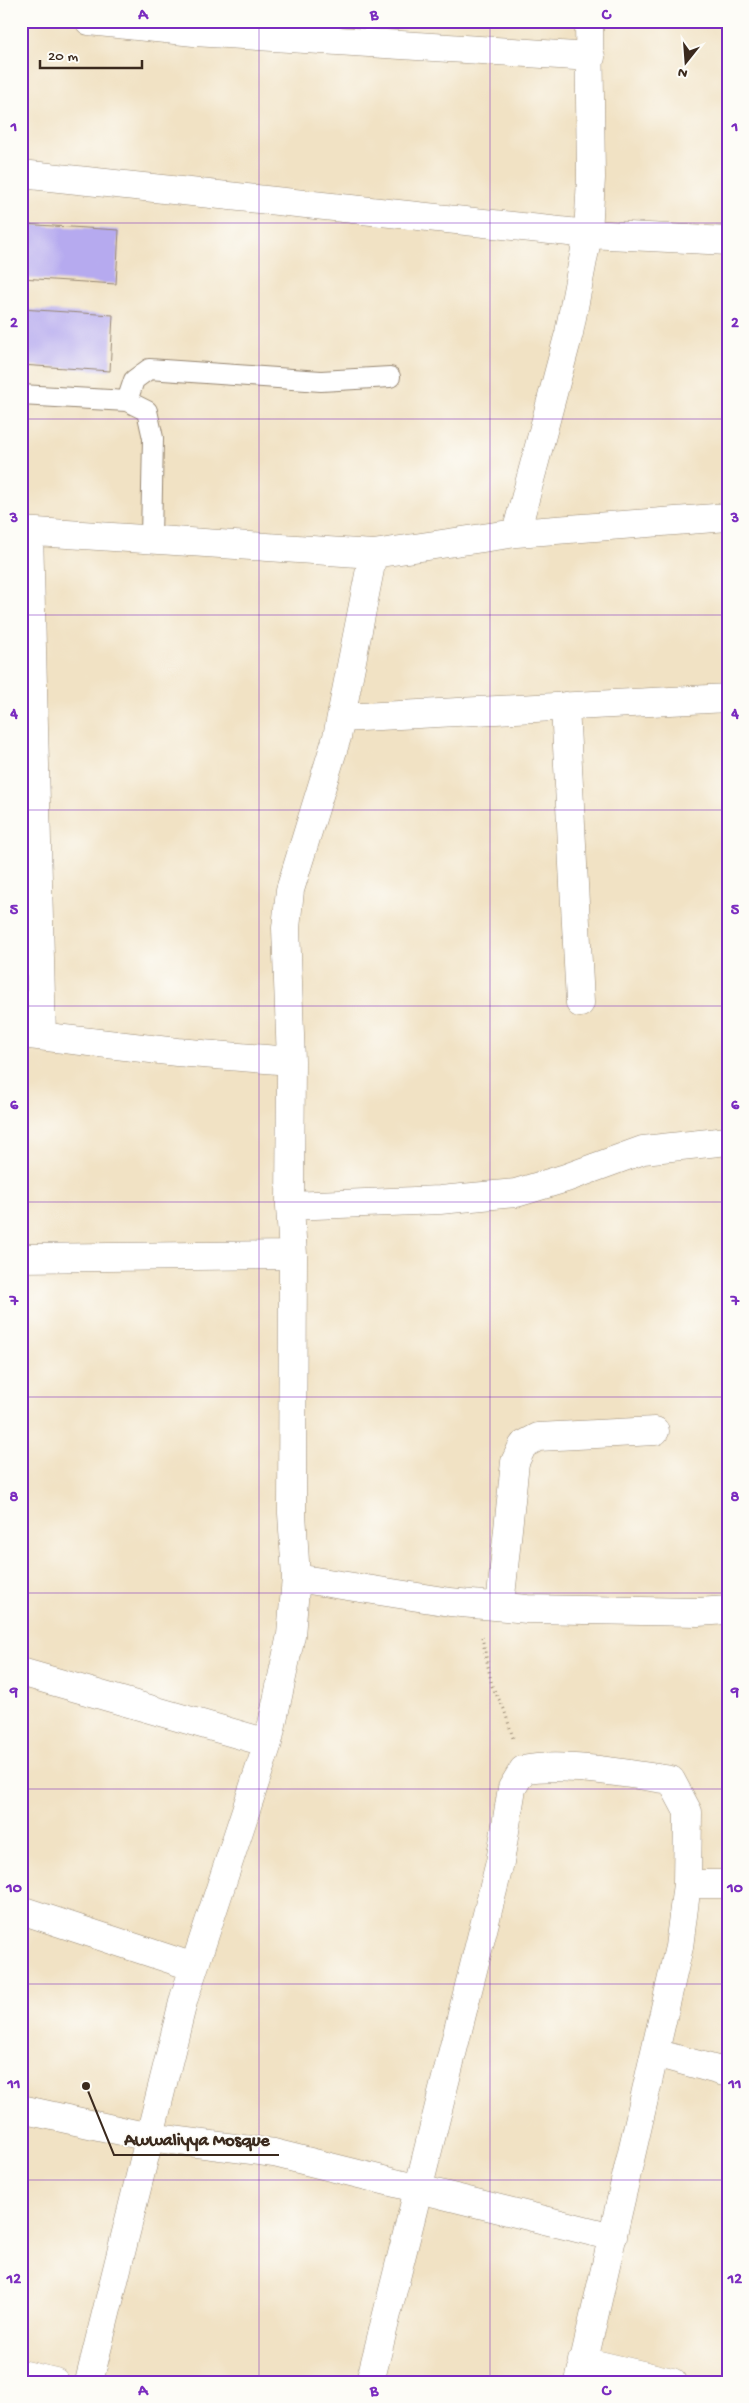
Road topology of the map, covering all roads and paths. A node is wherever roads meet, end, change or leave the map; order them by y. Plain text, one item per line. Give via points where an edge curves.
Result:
1 (89, 21) edge
2 (589, 21) edge
3 (591, 57) junction
4 (21, 174) edge
5 (588, 234) junction
6 (728, 241) edge
7 (390, 377) dead end
8 (21, 396) edge
9 (127, 401) junction
10 (728, 517) edge
11 (25, 532) edge
12 (516, 533) junction
13 (151, 538) junction
14 (373, 554) junction
15 (728, 698) edge
16 (566, 706) junction
17 (341, 718) junction
18 (580, 1003) dead end
19 (32, 1035) edge
20 (291, 1061) junction
21 (728, 1141) edge
22 (290, 1206) junction
23 (293, 1255) junction
24 (21, 1258) edge
25 (655, 1431) dead end
26 (296, 1578) junction
27 (489, 1605) junction
28 (728, 1610) edge
29 (21, 1672) edge
30 (268, 1743) junction
31 (522, 1770) junction
32 (687, 1884) junction
33 (728, 1884) edge
34 (21, 1910) edge
35 (194, 1967) junction
36 (655, 2054) junction
37 (728, 2073) edge
38 (21, 2109) edge
39 (149, 2136) junction
40 (418, 2188) junction
41 (614, 2237) junction
42 (580, 2372) edge
43 (21, 2374) edge
44 (55, 2382) edge
45 (89, 2382) edge
46 (370, 2382) edge
47 (672, 2382) edge

1 - 3 street via 194,32
2 - 3 street
3 - 5 street
4 - 5 street
5 - 6 street
5 - 12 street via 569,333
7 - 9 lane via 321,381 149,369 134,380
8 - 9 lane
9 - 13 lane via 147,411 152,438
10 - 12 street
11 - 13 street
11 - 19 street
12 - 14 street
13 - 14 street
14 - 17 street
15 - 16 street
16 - 17 street
16 - 18 street
17 - 20 street via 290,890 286,928
19 - 20 street
20 - 22 street
21 - 22 street via 643,1150 516,1193 440,1200
22 - 23 street
23 - 24 street
23 - 26 street via 292,1513
25 - 27 street via 538,1437 523,1445 515,1462
26 - 27 street
26 - 30 street via 291,1635
27 - 28 street via 546,1610
27 - 31 path via 492,1686 504,1709
29 - 30 street
30 - 35 street
31 - 32 street via 541,1766 671,1780 688,1812
31 - 40 street via 512,1788 500,1862
32 - 33 street
32 - 36 street via 679,1947
34 - 35 street
35 - 39 street
36 - 37 street
36 - 41 street
38 - 39 street
39 - 40 street via 274,2153
39 - 45 street
40 - 41 street
40 - 46 street
41 - 42 street
42 - 47 street
43 - 44 street

